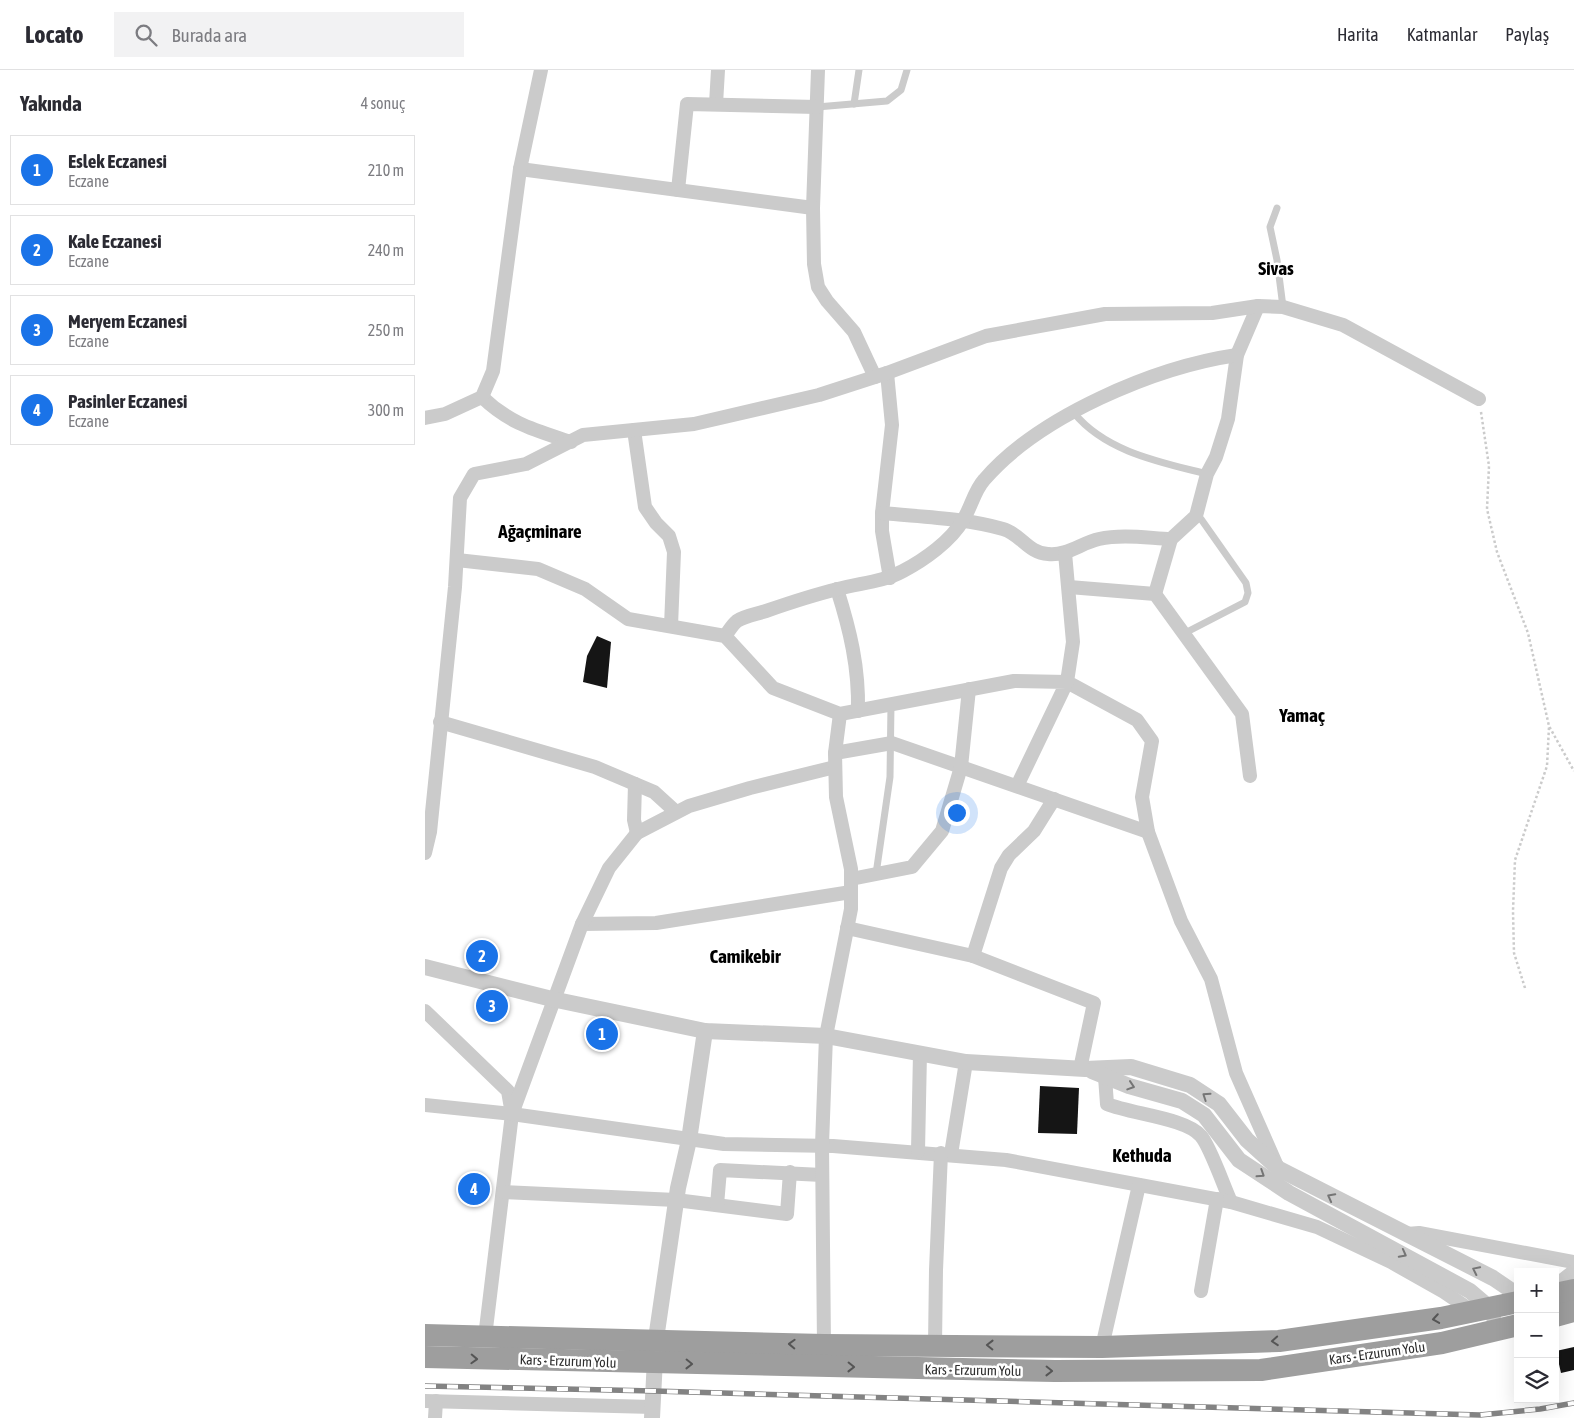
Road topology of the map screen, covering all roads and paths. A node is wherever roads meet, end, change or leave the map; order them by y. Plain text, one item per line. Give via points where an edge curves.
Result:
1 (541, 70) edge
2 (718, 70) edge
3 (818, 70) edge
4 (859, 70) edge
5 (907, 70) edge
6 (715, 104) junction
7 (854, 104) junction
8 (817, 107) junction
9 (520, 169) junction
10 (678, 190) junction
11 (813, 208) junction
12 (1277, 208) dead end
13 (1258, 306) junction
14 (1283, 307) junction
15 (1237, 355) junction
16 (881, 375) junction
17 (482, 397) junction
18 (1479, 398) joint
19 (1074, 413) junction
20 (425, 418) edge
21 (634, 430) junction
22 (571, 442) junction
23 (1207, 474) junction
24 (882, 512) junction
25 (1196, 516) junction
26 (963, 521) junction
27 (1171, 539) junction
28 (1065, 552) junction
29 (457, 560) junction
30 (890, 578) junction
31 (1069, 587) junction
32 (837, 589) junction
33 (1155, 594) junction
34 (671, 626) junction
35 (1183, 634) junction
36 (725, 636) junction
37 (1067, 682) junction
38 (969, 689) junction
39 (891, 704) junction
40 (858, 710) junction
41 (840, 714) junction
42 (440, 722) junction
43 (1549, 726) junction
44 (892, 743) junction
45 (835, 752) junction
46 (431, 756) edge
47 (961, 766) junction
48 (835, 768) junction
49 (1574, 771) edge
50 (1250, 776) dead end
51 (635, 784) junction
52 (1017, 786) junction
53 (1054, 799) junction
54 (676, 812) junction
55 (1148, 832) junction
56 (637, 833) junction
57 (425, 853) edge
58 (876, 874) junction
59 (851, 885) junction
60 (582, 924) junction
61 (847, 928) junction
62 (973, 956) junction
63 (425, 967) edge
64 (1525, 988) dead end
65 (552, 999) junction
66 (425, 1010) edge
67 (705, 1031) junction
68 (826, 1036) junction
69 (920, 1054) junction
70 (966, 1062) junction
71 (1083, 1069) junction
72 (1105, 1077) junction
73 (425, 1105) edge
74 (512, 1114) junction
75 (689, 1140) junction
76 (822, 1145) junction
77 (917, 1152) junction
78 (946, 1154) junction
79 (1279, 1169) junction
80 (790, 1172) junction
81 (822, 1175) junction
82 (1139, 1185) junction
83 (503, 1192) junction
84 (1217, 1199) junction
85 (677, 1200) junction
86 (1231, 1202) junction
87 (717, 1205) junction
88 (1404, 1235) junction
89 (1574, 1262) edge
90 (1574, 1271) edge
91 (1559, 1283) edge
92 (1574, 1290) edge
93 (1201, 1291) dead end
94 (1514, 1291) edge
95 (1559, 1293) edge
96 (1514, 1303) edge
97 (1481, 1310) junction
98 (1574, 1311) edge
99 (1559, 1315) edge
100 (1508, 1328) edge
101 (425, 1335) edge
102 (485, 1337) junction
103 (656, 1339) junction
104 (824, 1344) junction
105 (935, 1345) junction
106 (1102, 1347) junction
107 (425, 1357) edge
108 (655, 1364) junction
109 (431, 1401) edge
110 (652, 1412) edge
111 (435, 1418) edge

1 - 9 street
2 - 6 street
3 - 8 street
4 - 7 lane
5 - 7 lane via 904,84 893,98
6 - 8 street
6 - 10 street via 687,104
7 - 8 lane
8 - 11 street
9 - 10 street
9 - 17 street via 493,372
10 - 11 street
11 - 16 street via 816,279 822,294 854,332
12 - 14 lane via 1270,227
13 - 14 street
13 - 15 street
13 - 16 street via 1213,313 1096,316 986,336
14 - 18 street via 1343,325
15 - 19 street via 1208,359 1173,370
15 - 23 street via 1228,419
16 - 21 street via 819,395 694,424
16 - 24 street via 892,425
17 - 20 street via 445,414
17 - 22 street via 499,413 525,427
18 - 43 path via 1489,466 1487,509 1497,552 1528,633
19 - 23 lane via 1089,430 1114,445
19 - 26 street via 1018,446 997,466 982,482
21 - 22 street via 583,435
21 - 34 street via 645,507 669,536 674,552
22 - 29 street via 526,464 475,474 460,498
23 - 25 street
24 - 26 street
24 - 30 street
25 - 27 street
25 - 35 lane via 1246,583 1248,593 1245,602
26 - 28 street via 1004,529 1037,552
26 - 30 street via 952,536 913,566
27 - 28 street via 1110,538 1088,542
27 - 33 street
28 - 31 street
29 - 34 street via 538,569 585,589 628,619
29 - 42 street
30 - 32 street
31 - 33 street
31 - 37 street via 1073,642
32 - 36 street via 738,621
32 - 40 street via 855,649
33 - 35 street
34 - 36 street
35 - 50 street via 1242,714
36 - 41 street via 773,688
37 - 38 street via 1014,681
37 - 52 street
37 - 55 street via 1137,720 1152,741 1143,797
38 - 39 street
38 - 47 street
39 - 40 street
39 - 44 lane
40 - 41 street
41 - 45 street
42 - 46 street
42 - 51 street via 595,767
43 - 49 path
43 - 64 path via 1547,766 1515,860 1514,953
44 - 45 street
44 - 47 street
44 - 58 lane
45 - 48 street
46 - 57 street via 430,832
47 - 52 street
47 - 58 street via 942,831 912,868
48 - 54 street via 751,788
48 - 59 street via 836,797
51 - 54 street via 663,798
51 - 56 street
52 - 53 street
53 - 55 street
53 - 62 street via 1037,827 1009,855 1001,868
54 - 56 street
55 - 79 street via 1181,920 1211,979 1236,1073
56 - 60 street via 609,868
58 - 59 street
59 - 60 street via 656,923
59 - 61 street
60 - 65 street
61 - 62 street
61 - 68 street
62 - 71 street via 1094,1003
63 - 65 street
65 - 67 street
65 - 74 street
66 - 74 street via 508,1091
67 - 68 street
67 - 75 street
68 - 69 street
68 - 76 street
69 - 70 street
69 - 77 street
70 - 71 street
70 - 78 street
71 - 72 street
79 -> 71 street via 1247,1140 1219,1104 1190,1085 1131,1068
72 - 86 street via 1107,1104 1120,1110 1187,1125 1201,1136
72 -> 97 street via 1182,1101 1204,1115 1239,1160 1289,1192 1470,1291
73 - 74 street
74 - 75 street
74 - 83 street
75 - 76 street via 724,1144
75 - 85 street
76 - 77 street
76 - 81 street
77 - 78 street
78 - 82 street via 1006,1160
78 - 105 street via 936,1270
88 -> 79 street
80 - 81 street
80 - 87 street via 720,1170
80 - 87 street via 787,1214
81 - 104 street
82 - 84 street
82 - 106 street
83 - 85 street
83 - 102 street
84 - 86 street
84 - 93 street
85 - 87 street
85 - 103 street
86 - 97 street via 1317,1227
88 - 89 street via 1419,1233
94 -> 88 street
90 - 91 street
92 - 95 highway
96 - 97 highway, Kars - Erzurum Yolu
97 - 100 street
97 -> 106 highway, Kars - Erzurum Yolu via 1279,1341
98 - 99 highway
108 -> 100 highway, Kars - Erzurum Yolu via 1055,1371 1261,1370 1442,1343
101 - 102 highway, Kars - Erzurum Yolu
102 - 103 highway, Kars - Erzurum Yolu
104 -> 103 highway, Kars - Erzurum Yolu
103 - 108 street
104 - 105 highway, Kars - Erzurum Yolu
106 -> 105 highway, Kars - Erzurum Yolu
107 -> 108 highway, Kars - Erzurum Yolu
108 - 110 street
109 - 110 street
109 - 111 street

